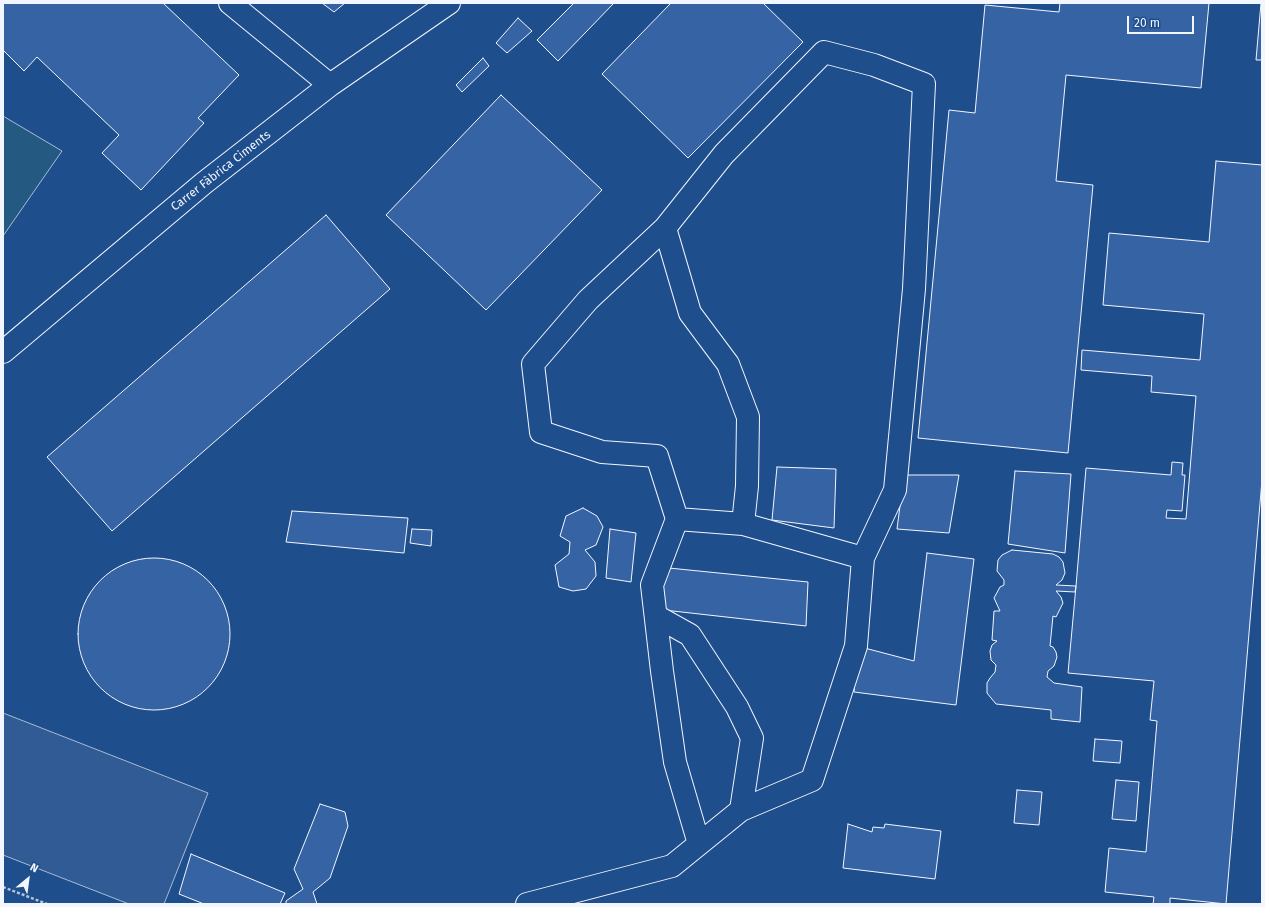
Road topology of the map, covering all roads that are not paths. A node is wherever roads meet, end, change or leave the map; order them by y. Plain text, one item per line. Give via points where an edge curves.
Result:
1 (230, 3) edge
2 (449, 3) edge
3 (330, 85) junction
4 (665, 228) junction
5 (3, 352) edge
6 (677, 519) junction
7 (743, 524) junction
8 (863, 558) junction
9 (656, 616) junction
10 (741, 810) junction
11 (699, 844) junction
12 (527, 904) edge

1 - 3 street
2 - 3 street, Carrer Fàbrica Ciments
3 - 5 street, Carrer Fàbrica Ciments via 204,183
4 - 6 street via 588,300 532,364 541,432 602,452 657,456
4 - 7 street via 690,313 728,364 748,417 747,486
4 - 8 street via 724,154 824,52 874,65 924,84 914,289 895,490
6 - 7 street
6 - 9 street via 652,585
7 - 8 street
8 - 10 street via 856,646 812,780
9 - 10 street via 690,635 737,707 752,738
9 - 11 street via 675,762
10 - 11 street
11 - 12 street via 672,866

